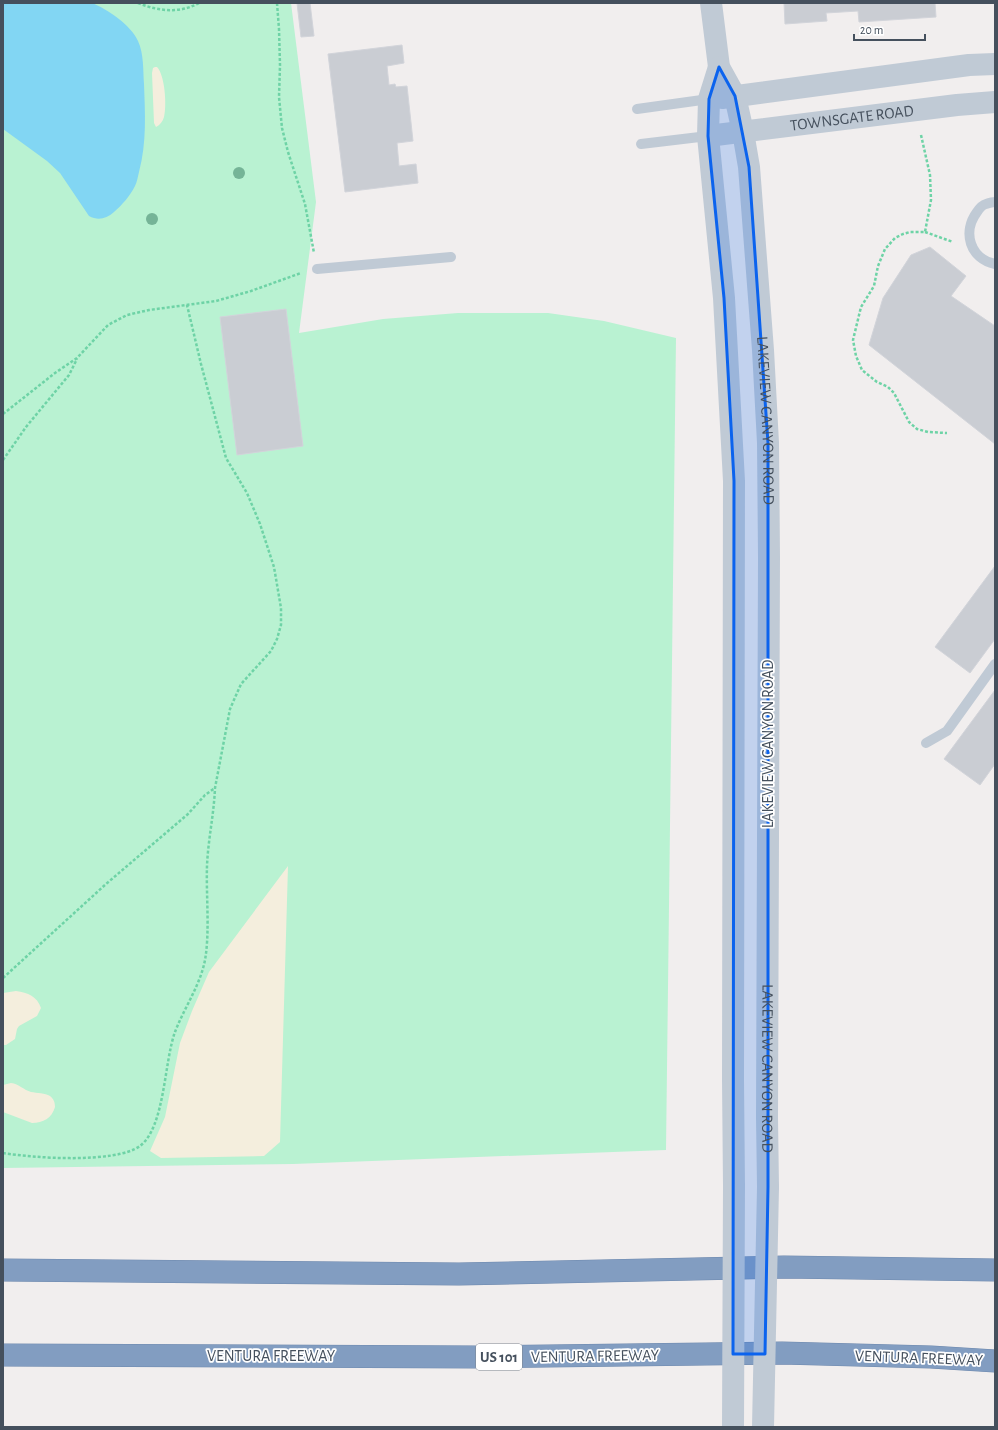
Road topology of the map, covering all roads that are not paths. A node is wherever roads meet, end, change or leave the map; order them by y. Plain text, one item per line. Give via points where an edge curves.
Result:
1 (711, 3) edge
2 (995, 64) edge
3 (719, 67) junction
4 (735, 96) junction
5 (708, 99) junction
6 (995, 102) edge
7 (637, 109) dead end
8 (743, 132) junction
9 (708, 136) junction
10 (641, 144) dead end
11 (995, 202) edge
12 (451, 257) dead end
13 (995, 264) edge
14 (317, 269) road end
15 (995, 664) edge
16 (926, 744) dead end
17 (3, 1270) edge
18 (995, 1270) edge
19 (3, 1355) edge
20 (995, 1361) edge
21 (733, 1427) edge
22 (763, 1427) edge

1 - 3 street, LAKEVIEW CANYON ROAD
2 - 4 street via 969,65
3 - 4 street, LAKEVIEW CANYON ROAD
3 - 5 street, LAKEVIEW CANYON ROAD
4 - 5 street
4 - 8 street, LAKEVIEW CANYON ROAD
5 - 7 lane
5 - 9 street, LAKEVIEW CANYON ROAD
6 - 8 street, TOWNSGATE ROAD
8 - 9 street, TOWNSGATE ROAD
8 - 22 street, LAKEVIEW CANYON ROAD, bridge via 749,167 768,443 768,1187
9 - 10 lane
9 - 21 street, LAKEVIEW CANYON ROAD, bridge via 724,298 734,481
11 - 13 lane via 985,204 972,218 969,228 969,239 973,249 980,257
12 - 14 lane
15 - 16 lane via 947,731
17 - 18 highway via 451,1274 784,1267
19 - 20 highway, VENTURA FREEWAY / US 101 via 478,1357 782,1354

